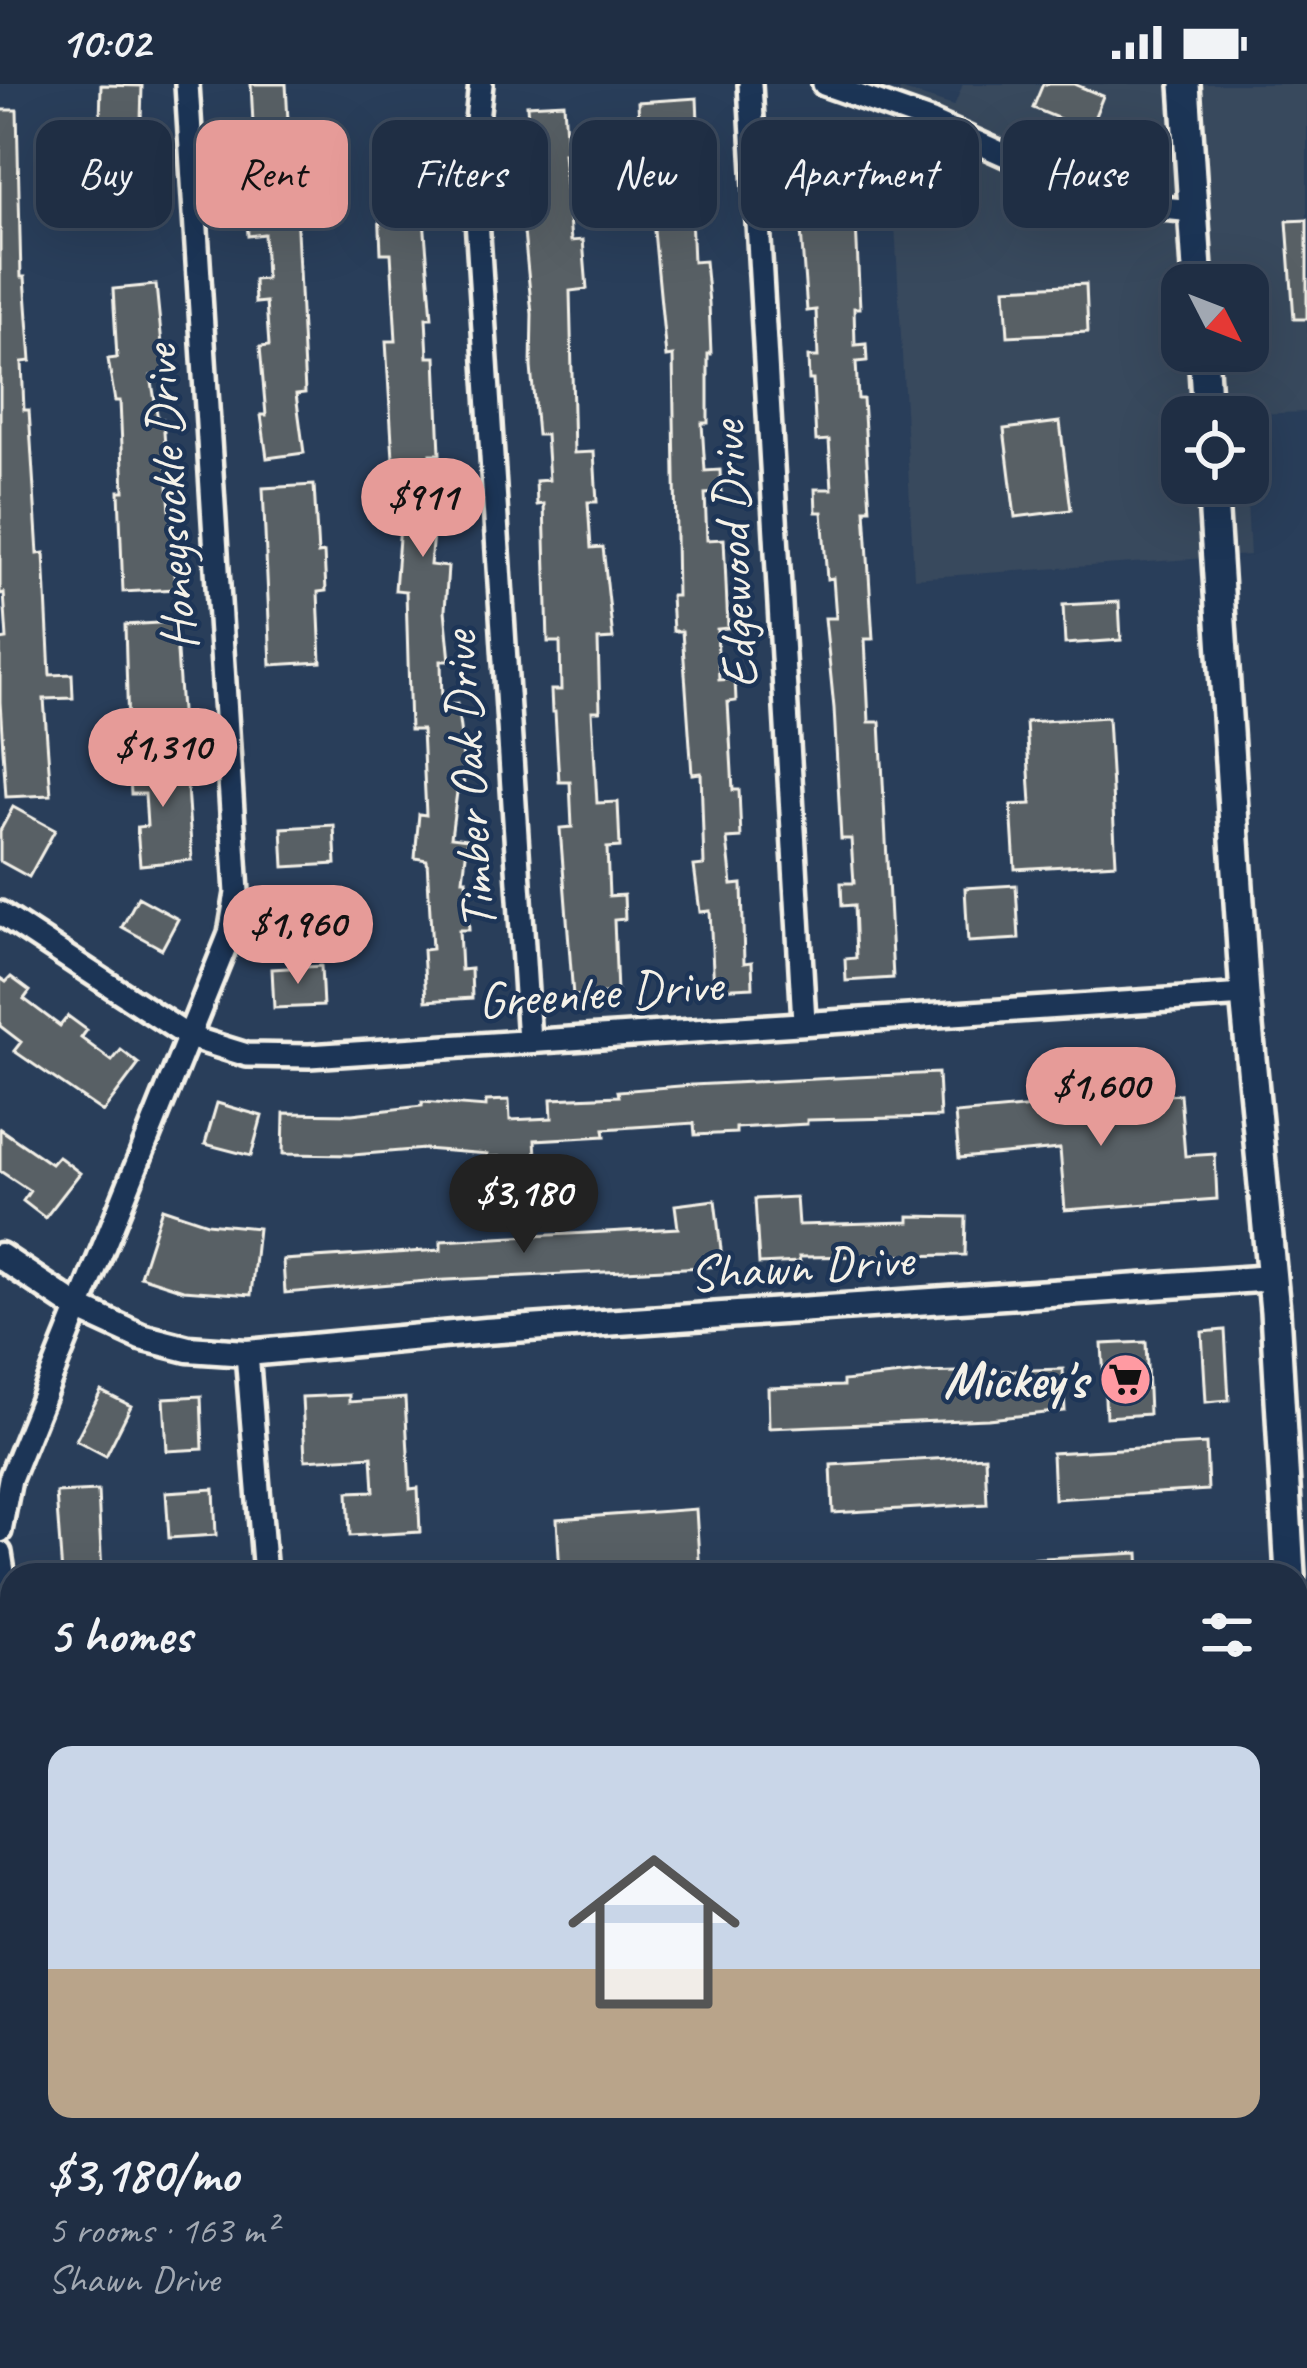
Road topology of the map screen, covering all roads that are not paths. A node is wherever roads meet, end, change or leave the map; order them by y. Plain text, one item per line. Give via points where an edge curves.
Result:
1 (187, 84) edge
2 (481, 84) edge
3 (750, 84) edge
4 (824, 84) edge
5 (1185, 84) edge
6 (1193, 211) junction
7 (1197, 264) edge
8 (1212, 504) edge
9 (0, 913) edge
10 (1245, 995) junction
11 (803, 1021) junction
12 (189, 1037) junction
13 (529, 1041) junction
14 (0, 1256) edge
15 (1273, 1278) junction
16 (78, 1308) junction
17 (247, 1352) junction
18 (0, 1531) edge
19 (264, 1563) edge
20 (1289, 1563) edge

1 - 12 street, Honeysuckle Drive via 237,893 230,934
2 - 13 street, Timber Oak Drive via 473,156
3 - 11 street, Edgewood Drive
4 - 6 street via 932,122 1112,203
5 - 6 main road
6 - 7 main road
8 - 10 main road
9 - 12 street, Greenlee Drive
10 - 11 street, Greenlee Drive
10 - 15 main road
11 - 13 street, Greenlee Drive
12 - 13 street, Greenlee Drive via 247,1055 309,1056
12 - 16 street, Honeysuckle Drive
14 - 16 street, Shawn Drive
15 - 17 street, Shawn Drive
15 - 20 main road
16 - 17 street, Shawn Drive via 141,1337
16 - 18 street, Honeysuckle Drive via 10,1479
17 - 19 street

